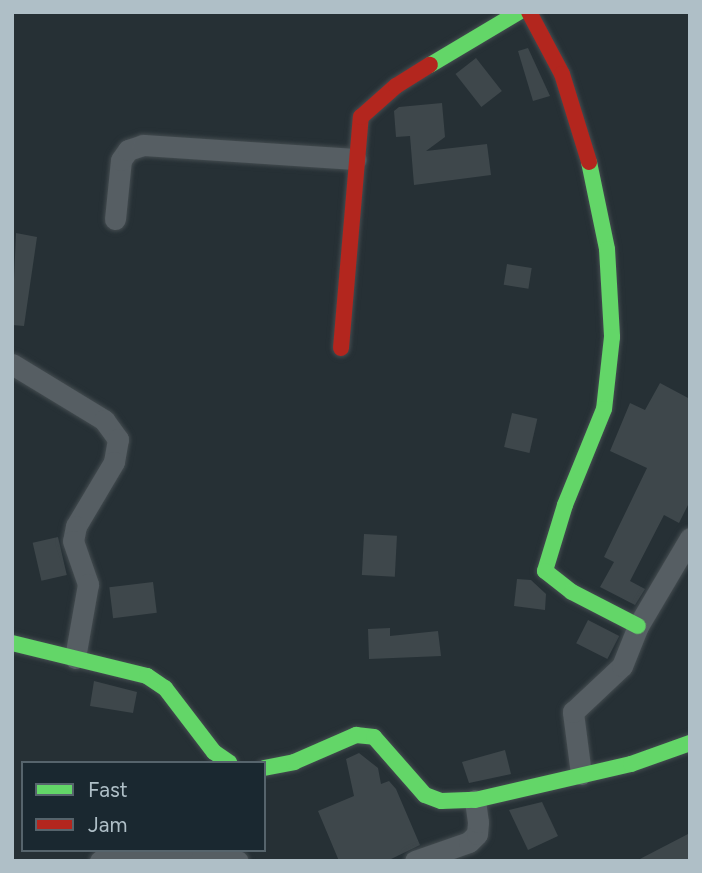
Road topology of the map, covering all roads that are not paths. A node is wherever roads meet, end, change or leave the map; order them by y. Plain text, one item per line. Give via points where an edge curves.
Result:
1 (519, 12) edge
2 (530, 12) edge
3 (356, 159) junction
4 (115, 219) dead end
5 (341, 348) dead end
6 (12, 364) edge
7 (690, 538) edge
8 (638, 626) junction
9 (12, 643) edge
10 (75, 658) junction
11 (690, 743) edge
12 (227, 761) edge
13 (266, 768) edge
14 (581, 774) junction
15 (475, 800) junction
16 (167, 852) edge
17 (202, 852) edge
18 (100, 861) edge
19 (238, 861) edge
20 (415, 861) edge

1 - 3 street via 373,104 361,117
2 - 8 street via 562,74 588,157 607,249 612,337 604,408 565,505 545,571 572,592
3 - 4 street via 143,145 128,150 121,160
3 - 5 street
6 - 10 street via 104,420 118,439 114,461 76,526 73,541 88,583
7 - 8 street
8 - 14 street via 622,666 573,712
9 - 10 street
10 - 12 street via 147,676 165,688 214,752
11 - 14 street via 631,764
13 - 15 street via 294,762 356,735 374,737 425,795 441,801
14 - 15 street
15 - 20 street via 478,822 469,842
16 - 18 street
17 - 19 street

